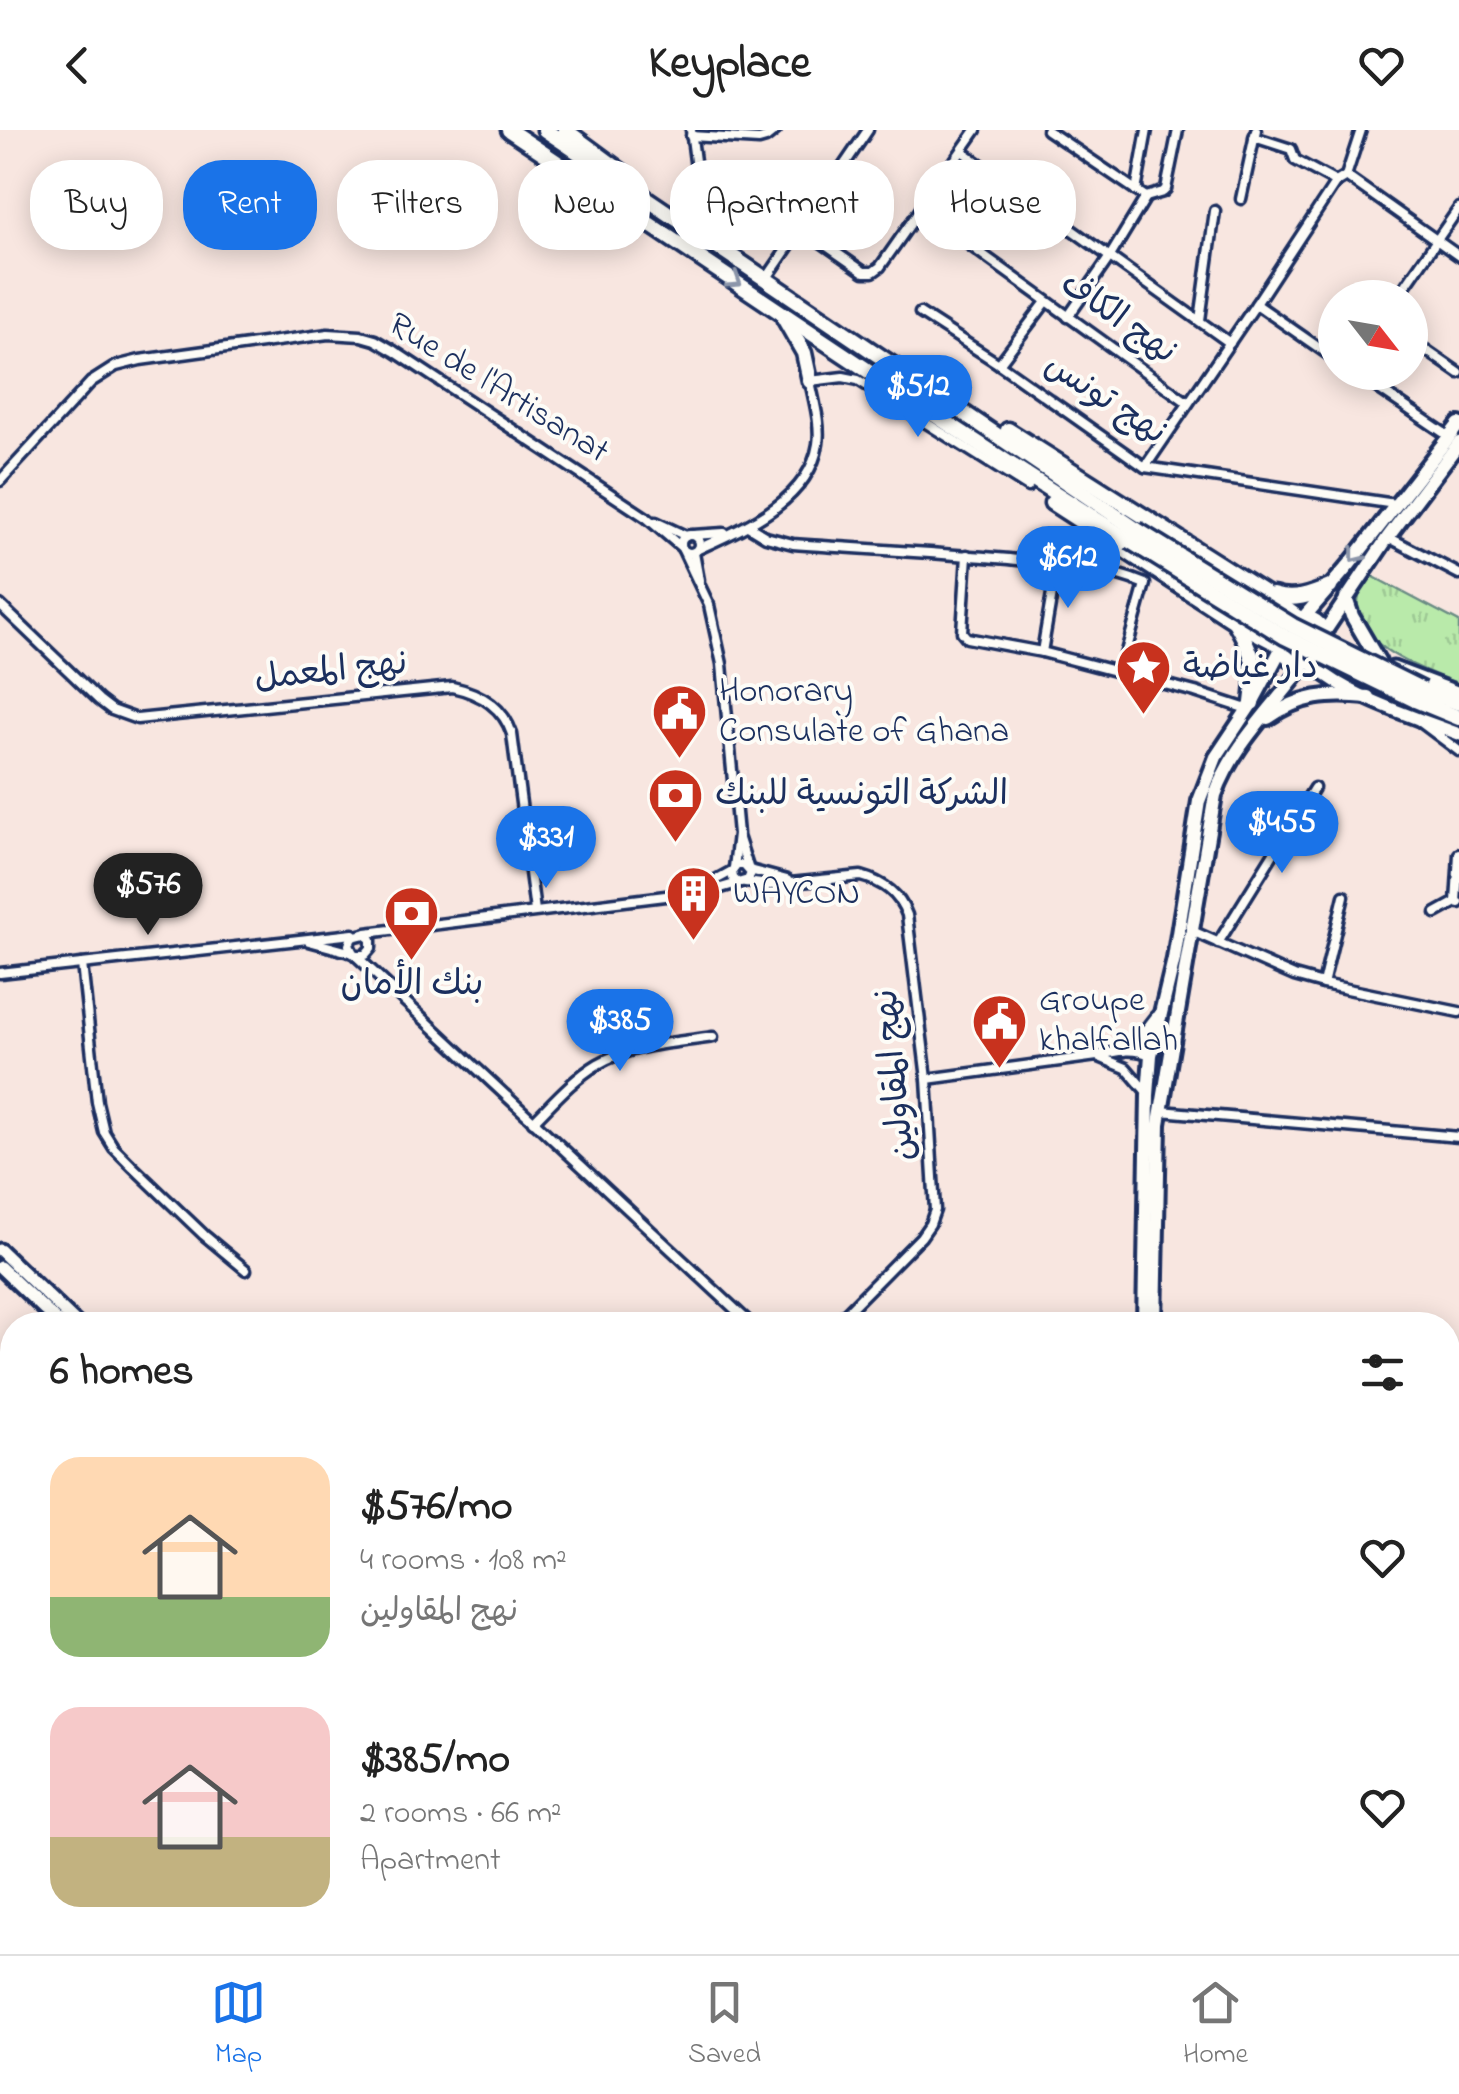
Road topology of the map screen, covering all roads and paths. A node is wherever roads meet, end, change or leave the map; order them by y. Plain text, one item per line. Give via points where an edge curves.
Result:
1 (509, 130) edge
2 (545, 130) edge
3 (565, 130) edge
4 (776, 130) edge
5 (868, 130) edge
6 (976, 130) edge
7 (1047, 130) edge
8 (1147, 130) edge
9 (1178, 130) edge
10 (1362, 130) edge
11 (691, 133) edge
12 (714, 133) edge
13 (1255, 134) edge
14 (962, 151) junction
15 (695, 160) edge
16 (847, 160) edge
17 (956, 160) edge
18 (1346, 176) junction
19 (1336, 182) junction
20 (1136, 191) junction
21 (1146, 197) junction
22 (1241, 198) dead end
23 (656, 202) junction
24 (1459, 208) edge
25 (1214, 211) dead end
26 (914, 219) edge
27 (1436, 242) junction
28 (894, 247) edge
29 (786, 250) edge
30 (832, 250) edge
31 (892, 250) edge
32 (975, 250) edge
33 (1459, 256) edge
34 (1109, 258) junction
35 (767, 278) junction
36 (1410, 280) edge
37 (1046, 302) junction
38 (1256, 304) junction
39 (778, 309) junction
40 (920, 313) dead end
41 (1068, 317) junction
42 (1200, 320) junction
43 (1230, 343) junction
44 (1318, 348) edge
45 (1428, 352) edge
46 (999, 364) junction
47 (1459, 373) edge
48 (810, 381) junction
49 (923, 384) junction
50 (1381, 390) edge
51 (1187, 402) junction
52 (926, 410) junction
53 (1459, 424) edge
54 (1456, 441) edge
55 (1145, 467) junction
56 (0, 481) edge
57 (1028, 487) junction
58 (1396, 504) junction
59 (648, 518) junction
60 (748, 526) junction
61 (728, 533) junction
62 (688, 535) junction
63 (1134, 535) junction
64 (1388, 537) junction
65 (682, 549) junction
66 (696, 551) junction
67 (968, 556) junction
68 (1057, 564) junction
69 (1458, 571) edge
70 (1164, 575) junction
71 (1145, 584) junction
72 (1330, 587) junction
73 (700, 590) junction
74 (1263, 592) junction
75 (1346, 598) junction
76 (0, 605) edge
77 (1301, 617) junction
78 (1234, 622) junction
79 (1325, 632) junction
80 (1281, 647) junction
81 (1042, 652) junction
82 (1379, 662) junction
83 (1308, 663) junction
84 (1120, 673) junction
85 (1459, 694) edge
86 (1419, 695) junction
87 (1368, 697) junction
88 (1459, 703) edge
89 (1250, 706) junction
90 (1415, 717) junction
91 (1459, 718) edge
92 (1254, 728) junction
93 (1459, 734) edge
94 (1459, 751) edge
95 (1314, 788) dead end
96 (738, 834) junction
97 (1459, 854) edge
98 (749, 868) junction
99 (733, 869) junction
100 (791, 882) junction
101 (742, 883) junction
102 (700, 892) junction
103 (1344, 896) dead end
104 (1458, 902) edge
105 (535, 911) junction
106 (1436, 913) dead end
107 (396, 929) junction
108 (1192, 931) junction
109 (360, 934) junction
110 (300, 938) junction
111 (1218, 943) junction
112 (370, 950) junction
113 (354, 954) junction
114 (82, 964) junction
115 (0, 972) edge
116 (374, 973) junction
117 (1323, 984) junction
118 (1165, 1003) junction
119 (1459, 1012) edge
120 (713, 1037) dead end
121 (1123, 1049) junction
122 (1097, 1056) junction
123 (1151, 1056) junction
124 (926, 1078) junction
125 (1148, 1095) junction
126 (1162, 1111) junction
127 (533, 1122) junction
128 (1459, 1137) edge
129 (0, 1250) edge
130 (0, 1267) edge
131 (246, 1270) dead end
132 (47, 1312) edge
133 (64, 1312) edge
134 (738, 1312) edge
135 (847, 1312) edge
136 (1144, 1312) edge
137 (1155, 1312) edge

1 -> 39 highway
2 - 23 highway
3 - 23 highway
4 - 12 street via 758,140
5 - 16 street
6 - 14 street
7 - 20 street
8 - 20 street
9 - 21 street via 1166,189
10 - 18 street
11 - 12 street
11 - 15 street
13 - 19 street via 1291,149 1295,160
13 - 22 street
14 - 17 street
14 - 34 street
18 - 19 street
18 - 27 street
19 - 38 street
20 - 21 street
21 - 34 street
23 - 35 highway
24 - 27 street
25 - 42 street
26 - 28 street
27 - 33 street
27 - 36 street
29 - 35 street
30 - 31 street via 873,272
32 - 37 street, نهج الكاف
34 - 41 street
34 - 42 street
35 - 49 highway
37 - 41 street, نهج الكاف
37 - 46 street
38 - 43 street
38 - 44 street
39 - 48 highway via 800,342
39 - 52 highway
40 - 46 street, نهج تونس
41 - 51 street, نهج الكاف
42 - 43 street
43 - 51 street
45 - 47 street
46 - 55 street, نهج تونس
48 - 57 street via 858,380
48 - 60 street via 819,442 809,470 784,502
49 - 63 highway
49 - 74 highway via 990,419
50 - 54 street
51 - 55 street
52 - 57 highway
52 - 63 highway
53 - 54 main road
54 - 58 main road
54 - 64 main road
55 - 58 street, نهج تونس
56 - 59 street, Rue de l'Artisanat via 91,382 116,366 328,334 361,336 394,350
57 - 70 highway
58 -> 72 main road
59 - 62 street, Rue de l'Artisanat
59 - 65 street, Rue de l'Artisanat
60 - 61 street
60 - 67 street via 794,544
61 - 62 street
61 - 66 street
62 - 65 street
62 - 66 street via 697,538
63 - 86 highway, bridge via 1286,637
64 - 69 street
64 - 75 main road
65 - 66 street
65 - 73 street, Rue de l'Artisanat
66 - 73 street, Rue de l'Artisanat
67 - 68 street
67 - 81 street via 964,636
68 - 71 street
68 - 81 street
70 - 71 street
70 - 78 highway
71 - 84 street
72 - 74 highway via 1284,599
72 - 77 main road
73 - 96 street, Rue de l'Artisanat via 714,619 722,664
74 - 77 highway
75 - 79 main road
75 - 82 main road
76 - 105 street, نهج المعمل via 99,700 137,719 452,687 484,698 504,714 512,734
77 - 79 main road via 1317,621
77 - 80 main road via 1285,625
78 - 80 highway
78 - 89 highway via 1254,660
79 - 82 main road
79 - 83 main road via 1324,651
80 - 83 main road via 1292,661
80 - 89 main road
81 - 84 street
82 - 85 main road
83 - 87 main road
83 - 92 main road
84 - 89 street
86 - 88 highway
86 - 91 highway
87 - 90 main road
87 - 92 main road via 1315,696
89 - 118 main road via 1216,758 1199,801
90 - 93 main road
90 - 94 street
92 - 108 main road via 1215,795
95 - 111 street
96 - 98 street, Rue de l'Artisanat
96 - 99 street, Rue de l'Artisanat
97 - 104 street
98 - 99 street
98 - 100 street, نهج المقاولين
98 - 101 street
99 - 101 street
99 - 102 street, نهج المقاولين
100 - 101 street, نهج المقاولين
100 - 124 street, نهج المقاولين via 861,876 896,894 907,915
101 - 102 street, نهج المقاولين
102 - 105 street, نهج المقاولين
103 - 117 street
104 - 106 street
105 - 107 street, نهج المقاولين
107 - 109 street, نهج المقاولين
107 - 112 street, نهج المقاولين
108 - 111 street
108 - 126 main road
109 - 110 street, نهج المقاولين
109 - 112 street via 370,940
109 - 113 street via 349,945
110 - 113 street, نهج المقاولين
110 - 114 street, نهج المقاولين
111 - 117 street
112 - 113 street
112 - 116 street
113 - 116 street
114 - 115 street, نهج المقاولين
114 - 131 street via 104,1132
116 - 127 street
117 - 119 street
118 - 121 main road via 1147,1031
118 - 123 main road
120 - 127 street via 620,1053 579,1077
121 - 122 street
121 - 123 street
122 - 124 street
122 - 125 street via 1126,1068
123 - 125 main road
123 - 126 main road
124 - 135 street, نهج المقاولين via 935,1210 908,1251
125 - 136 main road
126 - 128 street
126 - 137 main road
127 - 134 street
129 - 133 main road
130 - 132 main road

